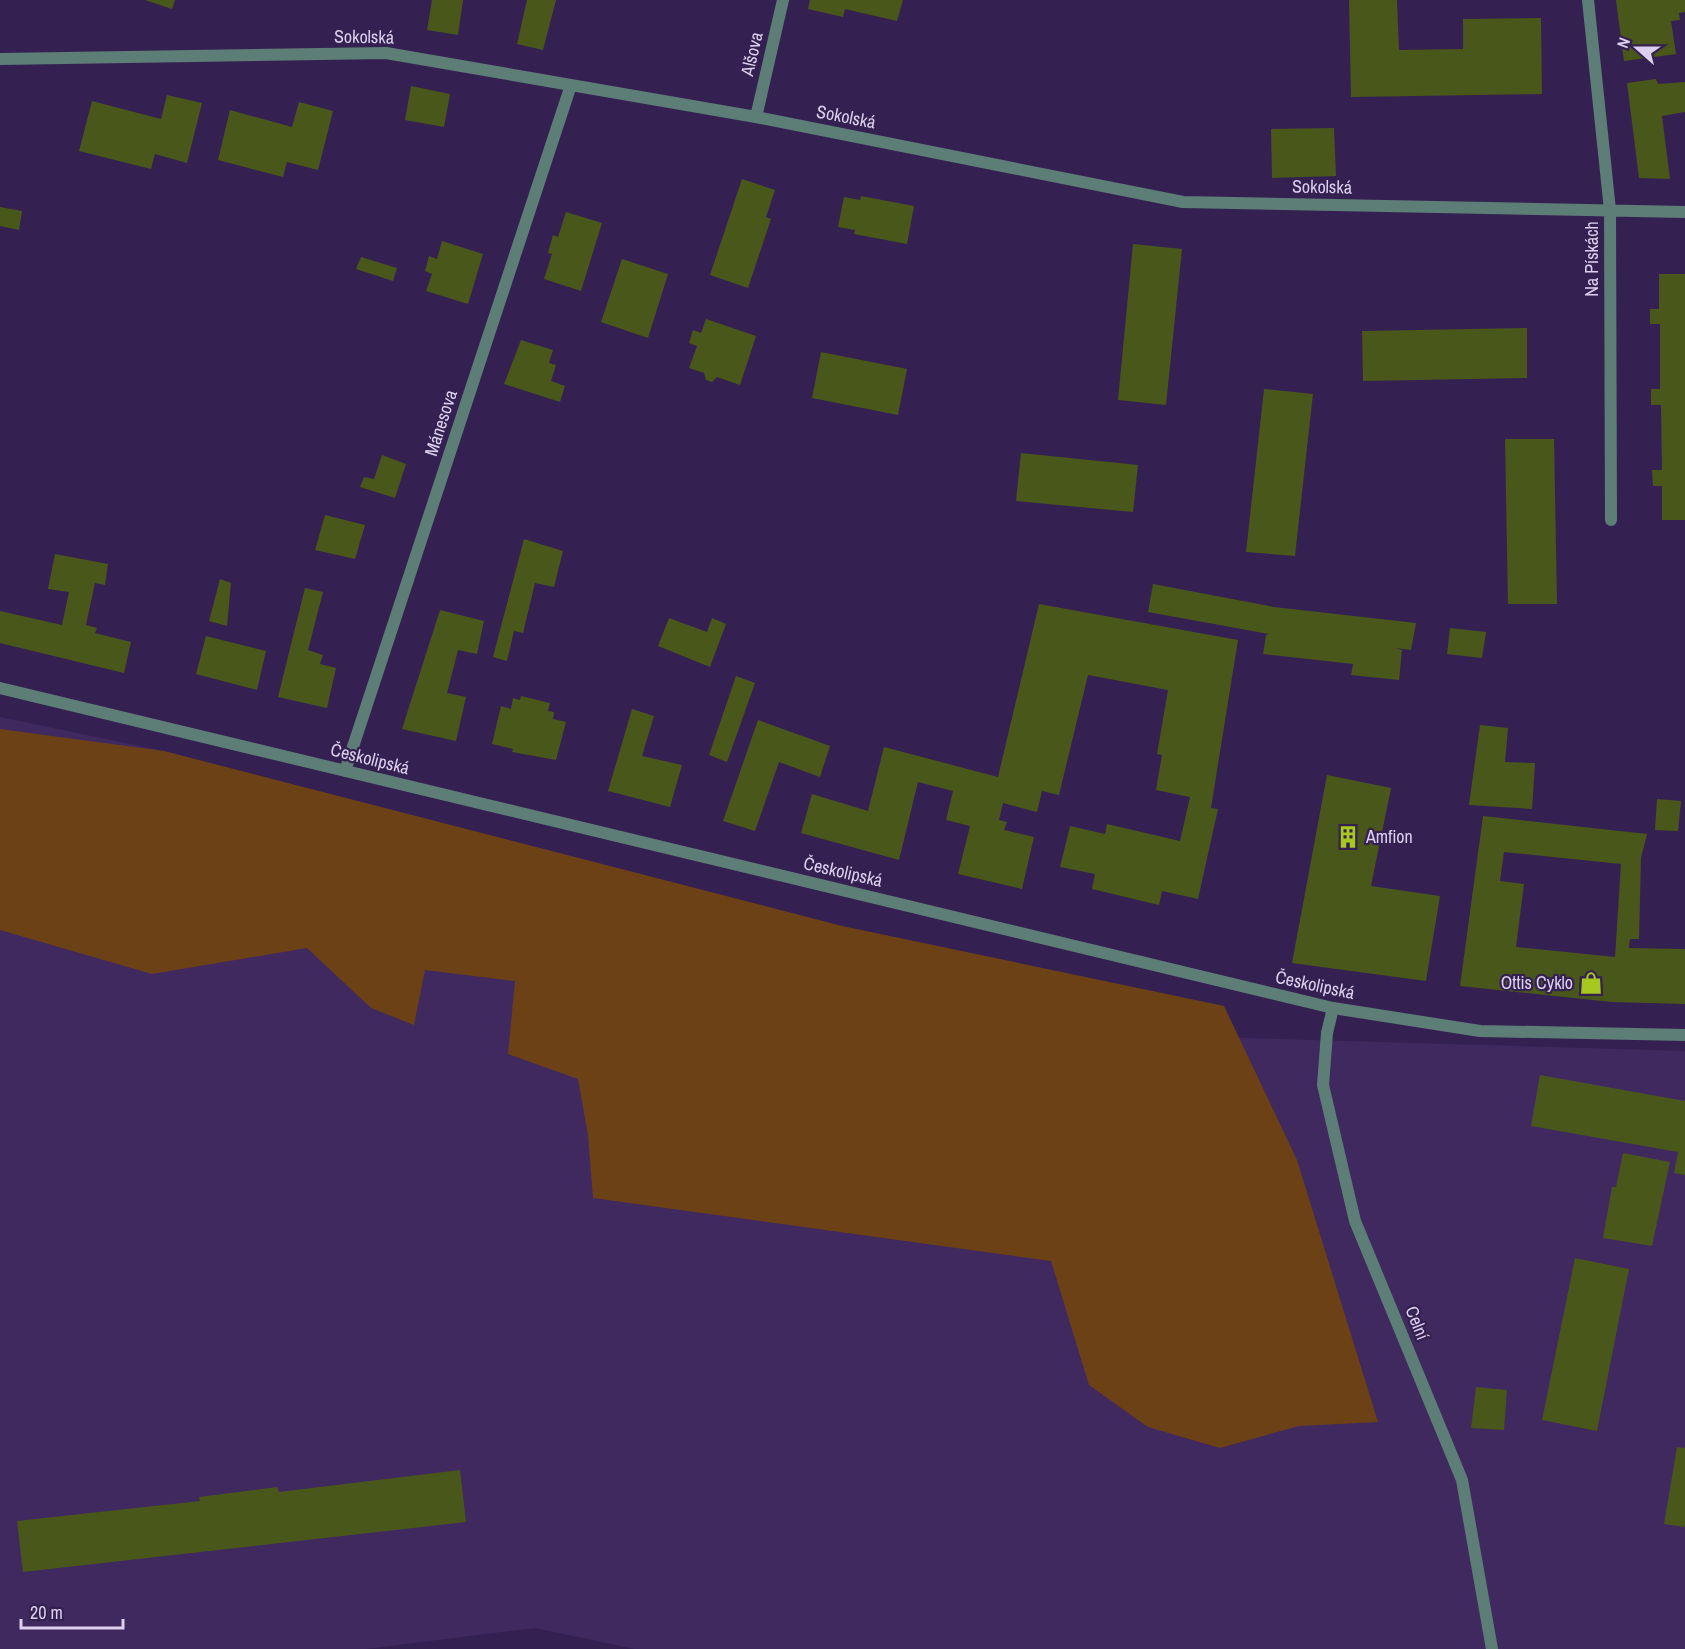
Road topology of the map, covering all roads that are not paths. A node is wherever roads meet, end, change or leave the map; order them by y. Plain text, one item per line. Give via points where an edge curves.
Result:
1 (783, 0) edge
2 (1588, 0) edge
3 (0, 59) edge
4 (571, 85) junction
5 (756, 117) junction
6 (1610, 210) junction
7 (1685, 212) edge
8 (1611, 520) dead end
9 (0, 688) edge
10 (345, 771) junction
11 (1333, 1008) junction
12 (1685, 1035) edge
13 (1492, 1649) edge

1 - 5 street, Alšova
2 - 6 street, Na Pískách
3 - 4 street, Sokolská via 386,53
4 - 5 street, Sokolská
4 - 10 street, Mánesova
5 - 6 street, Sokolská via 1182,202
6 - 7 street, Sokolská
6 - 8 street, Na Pískách
9 - 10 street, Českolipská
10 - 11 street, Českolipská
11 - 12 street, Českolipská via 1479,1031
11 - 13 street, Celní via 1323,1085 1355,1221 1462,1480

